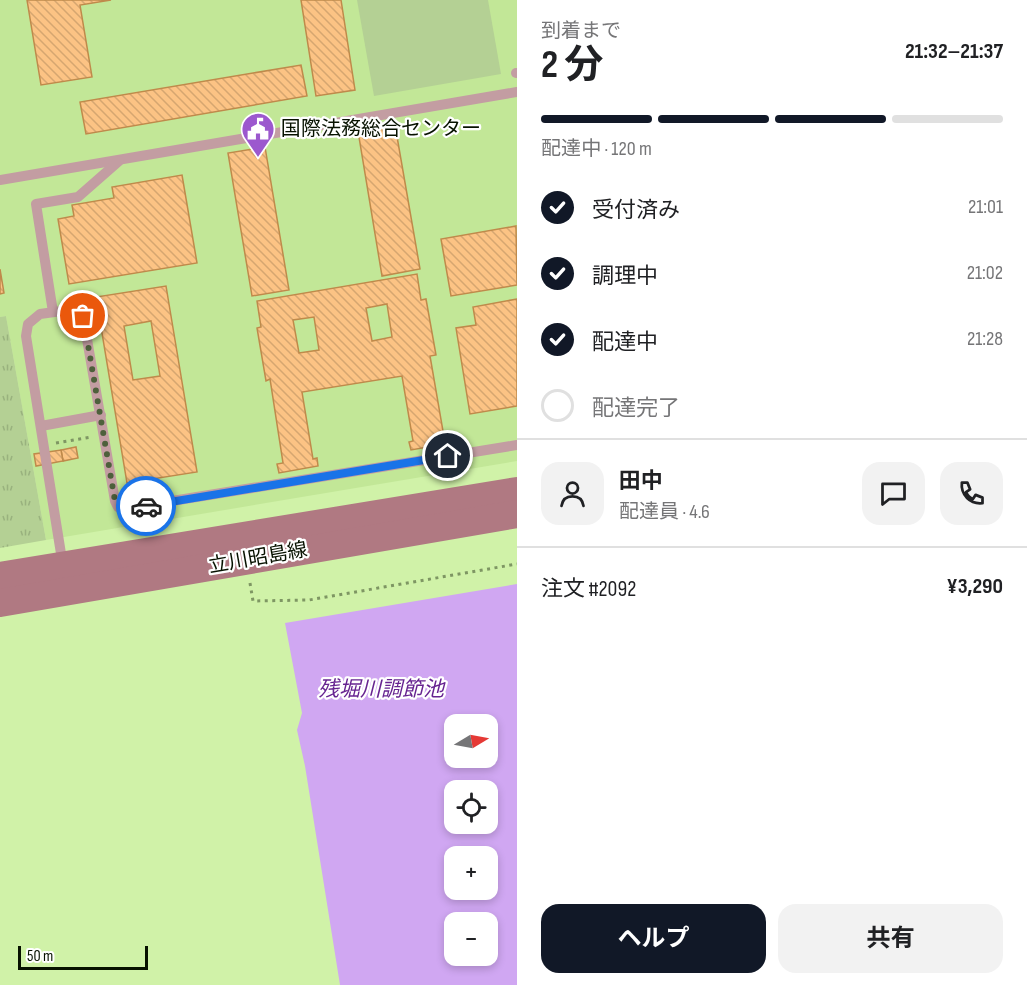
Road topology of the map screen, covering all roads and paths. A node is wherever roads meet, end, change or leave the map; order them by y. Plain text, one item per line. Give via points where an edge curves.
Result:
1 (517, 92) edge
2 (121, 159) junction
3 (0, 180) edge
4 (53, 312) junction
5 (101, 416) junction
6 (41, 426) junction
7 (517, 445) edge
8 (517, 491) edge
9 (517, 514) edge
10 (517, 564) edge
11 (63, 566) junction
12 (0, 576) edge
13 (250, 583) dead end
14 (0, 603) edge

1 - 2 lane
2 - 3 lane
2 - 4 lane via 78,197 36,204
4 - 5 lane via 76,309 83,316
4 - 6 lane via 36,316 26,329
5 - 6 lane
5 - 7 lane via 115,501 123,509
6 - 11 lane
8 - 11 main road, 立川昭島線
9 - 14 main road, 立川昭島線
10 - 13 path via 309,600 254,601
11 - 12 main road, 立川昭島線

